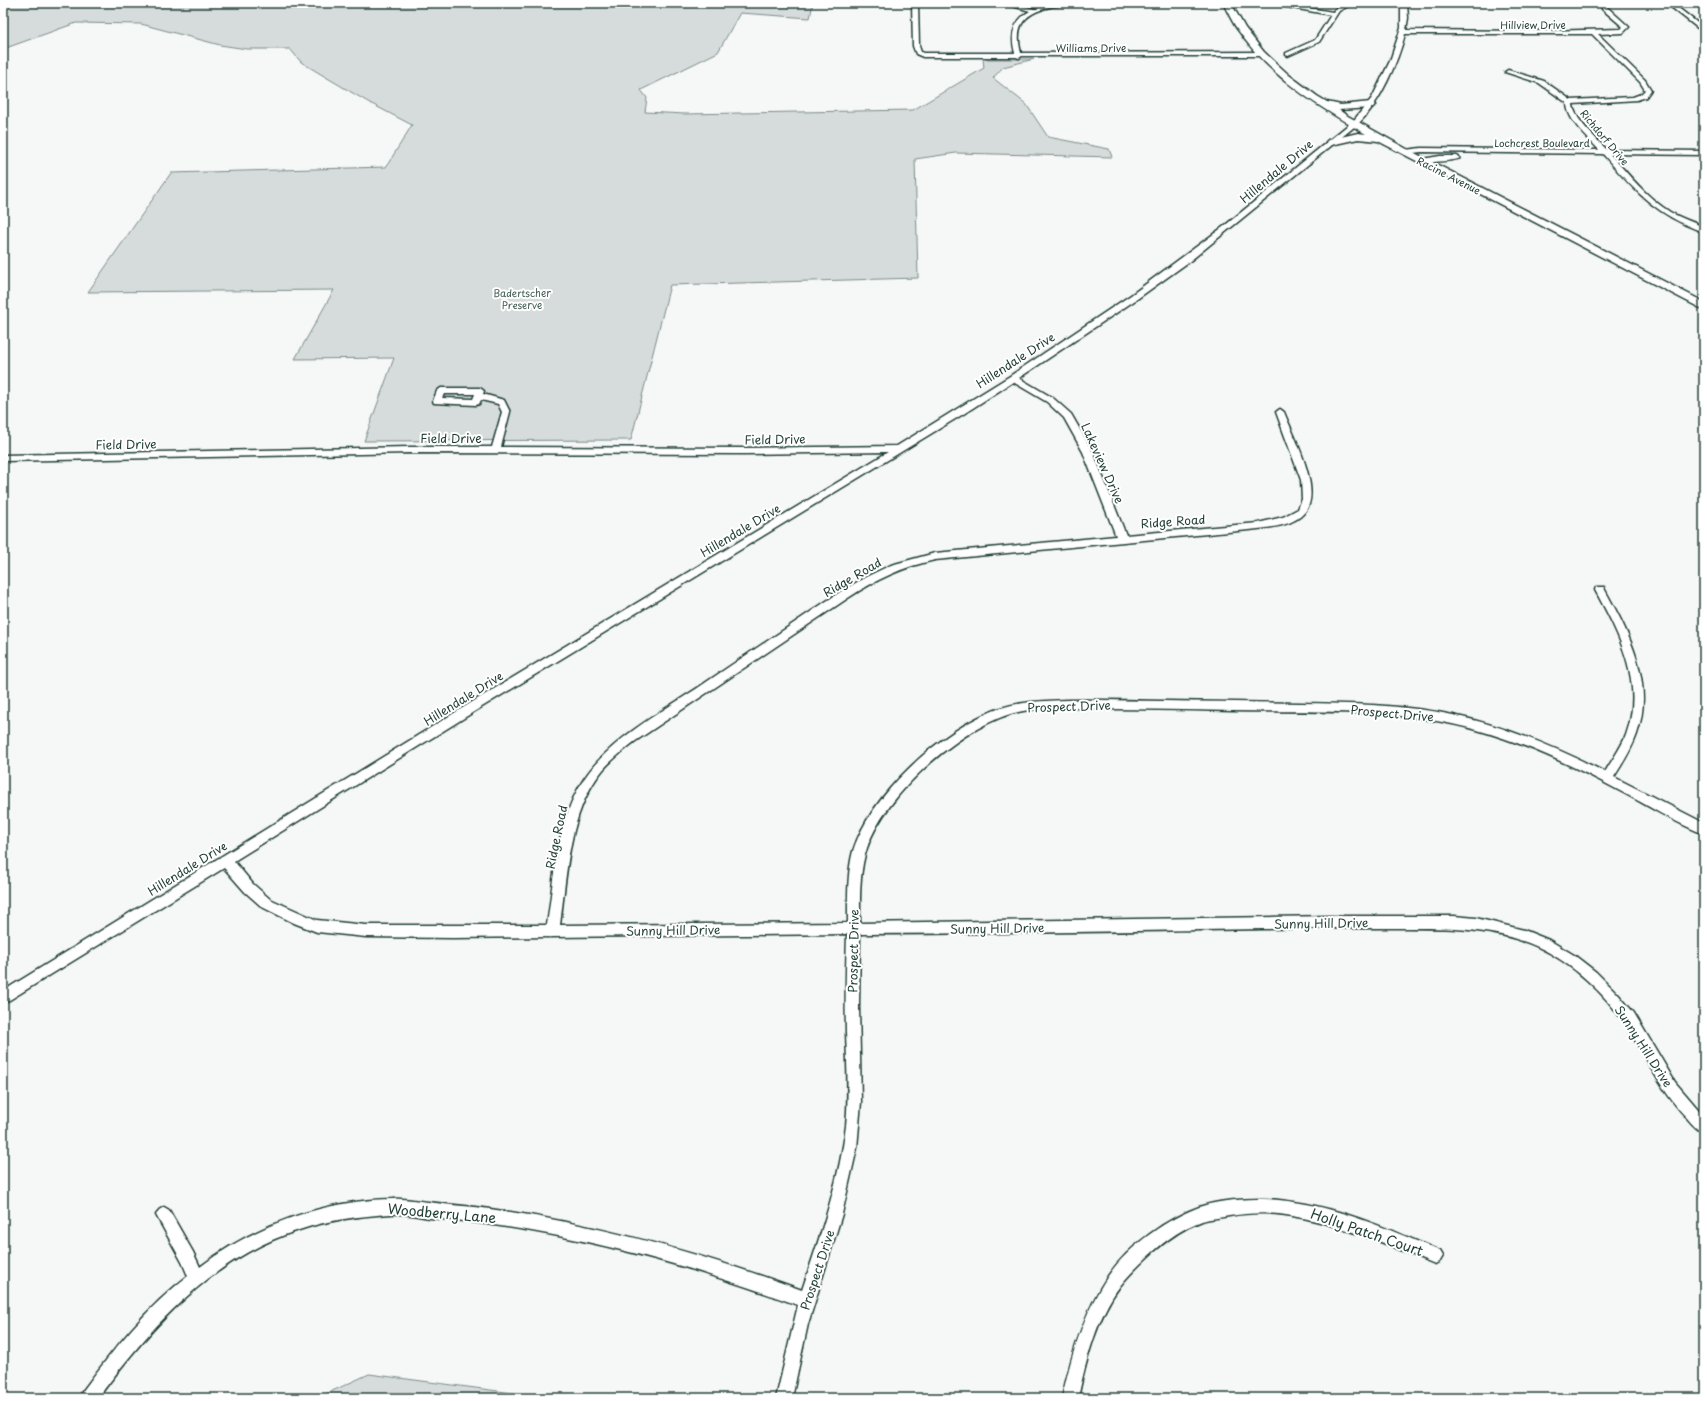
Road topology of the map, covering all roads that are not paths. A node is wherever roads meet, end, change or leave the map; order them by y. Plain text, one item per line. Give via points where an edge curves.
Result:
1 (915, 3) edge
2 (1004, 3) edge
3 (1062, 3) edge
4 (1227, 3) edge
5 (1268, 3) edge
6 (1351, 3) edge
7 (1404, 3) edge
8 (1603, 3) edge
9 (1669, 3) edge
10 (1034, 10) junction
11 (1334, 14) junction
12 (1704, 31) edge
13 (1403, 32) junction
14 (1594, 33) junction
15 (1263, 54) junction
16 (1288, 54) dead end
17 (1019, 56) junction
18 (1508, 72) dead end
19 (1321, 102) junction
20 (1570, 102) junction
21 (1371, 105) junction
22 (1354, 124) junction
23 (1384, 141) junction
24 (1331, 142) junction
25 (1405, 152) junction
26 (1604, 152) junction
27 (1704, 153) edge
28 (1462, 158) dead end
29 (1470, 158) dead end
30 (1609, 158) junction
31 (1704, 158) edge
32 (1422, 161) junction
33 (1704, 230) edge
34 (1704, 307) edge
35 (1013, 378) junction
36 (478, 397) dead end
37 (1280, 412) dead end
38 (898, 449) junction
39 (496, 450) junction
40 (3, 458) edge
41 (1122, 538) junction
42 (1600, 590) dead end
43 (1607, 778) junction
44 (1704, 829) edge
45 (225, 860) junction
46 (854, 929) junction
47 (553, 931) junction
48 (3, 998) edge
49 (1704, 1126) edge
50 (164, 1215) dead end
51 (1435, 1256) dead end
52 (196, 1277) junction
53 (807, 1300) junction
54 (88, 1398) edge
55 (784, 1398) edge
56 (1070, 1398) edge

1 - 17 street, Williams Drive via 916,46 920,54
2 - 10 street
3 - 10 street
4 - 15 main road, Racine Avenue via 1238,24
5 - 11 street
6 - 11 street via 1341,7
7 - 13 street, Hillendale Drive
8 - 14 street, Hillview Drive via 1604,8 1623,24 1625,29 1618,32
9 - 12 street
10 - 17 street via 1019,22 1014,33
11 - 16 street via 1320,38
13 - 14 street, Hillview Drive
13 - 21 street, Hillendale Drive via 1384,81
14 - 20 street, Richdorf Drive via 1643,81 1647,93 1633,99
15 - 17 street, Williams Drive
15 - 19 main road, Racine Avenue
18 - 20 street via 1543,82
19 - 21 main road via 1341,108
19 - 22 main road, Racine Avenue
20 - 26 street, Richdorf Drive via 1574,117
21 - 22 street, Hillendale Drive
22 - 23 main road, Racine Avenue
22 - 24 street, Hillendale Drive
23 - 24 main road via 1358,136
23 - 25 main road, Racine Avenue
24 - 35 street, Hillendale Drive via 1193,255
25 - 26 street, Lochcrest Boulevard
25 - 32 main road, Racine Avenue
26 - 27 street, Lochcrest Boulevard
26 - 30 street, Richdorf Drive
28 - 32 street
29 - 30 street, Lochcrest Boulevard
30 - 31 street, Lochcrest Boulevard
30 - 33 street, Richdorf Drive via 1653,203 1675,217
32 - 34 main road, Racine Avenue
35 - 38 street, Hillendale Drive
35 - 41 street, Lakeview Drive via 1050,400 1068,416 1088,452
36 - 39 street via 488,397 501,402 506,412
37 - 41 street, Ridge Road via 1306,480 1305,505 1302,511 1284,520 1258,526
38 - 39 street, Field Drive
38 - 45 street, Hillendale Drive
39 - 40 street, Field Drive
41 - 47 street, Ridge Road via 950,554 902,564 874,576 844,595 630,739 595,771 580,795 569,826
42 - 43 street via 1631,652 1638,684 1638,710 1632,734
43 - 44 street, Prospect Drive
43 - 46 street, Prospect Drive via 1502,734 1454,719 1408,712 1343,708 1100,704 1025,706 986,719 944,746 907,777 882,808 862,842 857,862
45 - 47 street, Sunny Hill Drive via 266,903 317,926 366,931
45 - 48 street, Hillendale Drive
46 - 47 street, Sunny Hill Drive
46 - 49 street, Sunny Hill Drive via 1423,922 1461,923 1497,929 1544,944 1591,976 1629,1018 1670,1088
46 - 53 street, Prospect Drive via 852,991 855,1059 852,1126 836,1210
50 - 52 street via 188,1256
51 - 56 street, Holly Patch Court via 1328,1216 1285,1207 1241,1207 1198,1215 1167,1230 1132,1260 1114,1281 1098,1310 1079,1358
52 - 53 street, Woodberry Lane via 242,1247 299,1222 347,1210 394,1206 536,1223 616,1241 747,1277
52 - 54 street, Woodberry Lane via 133,1338
53 - 55 street, Prospect Drive

